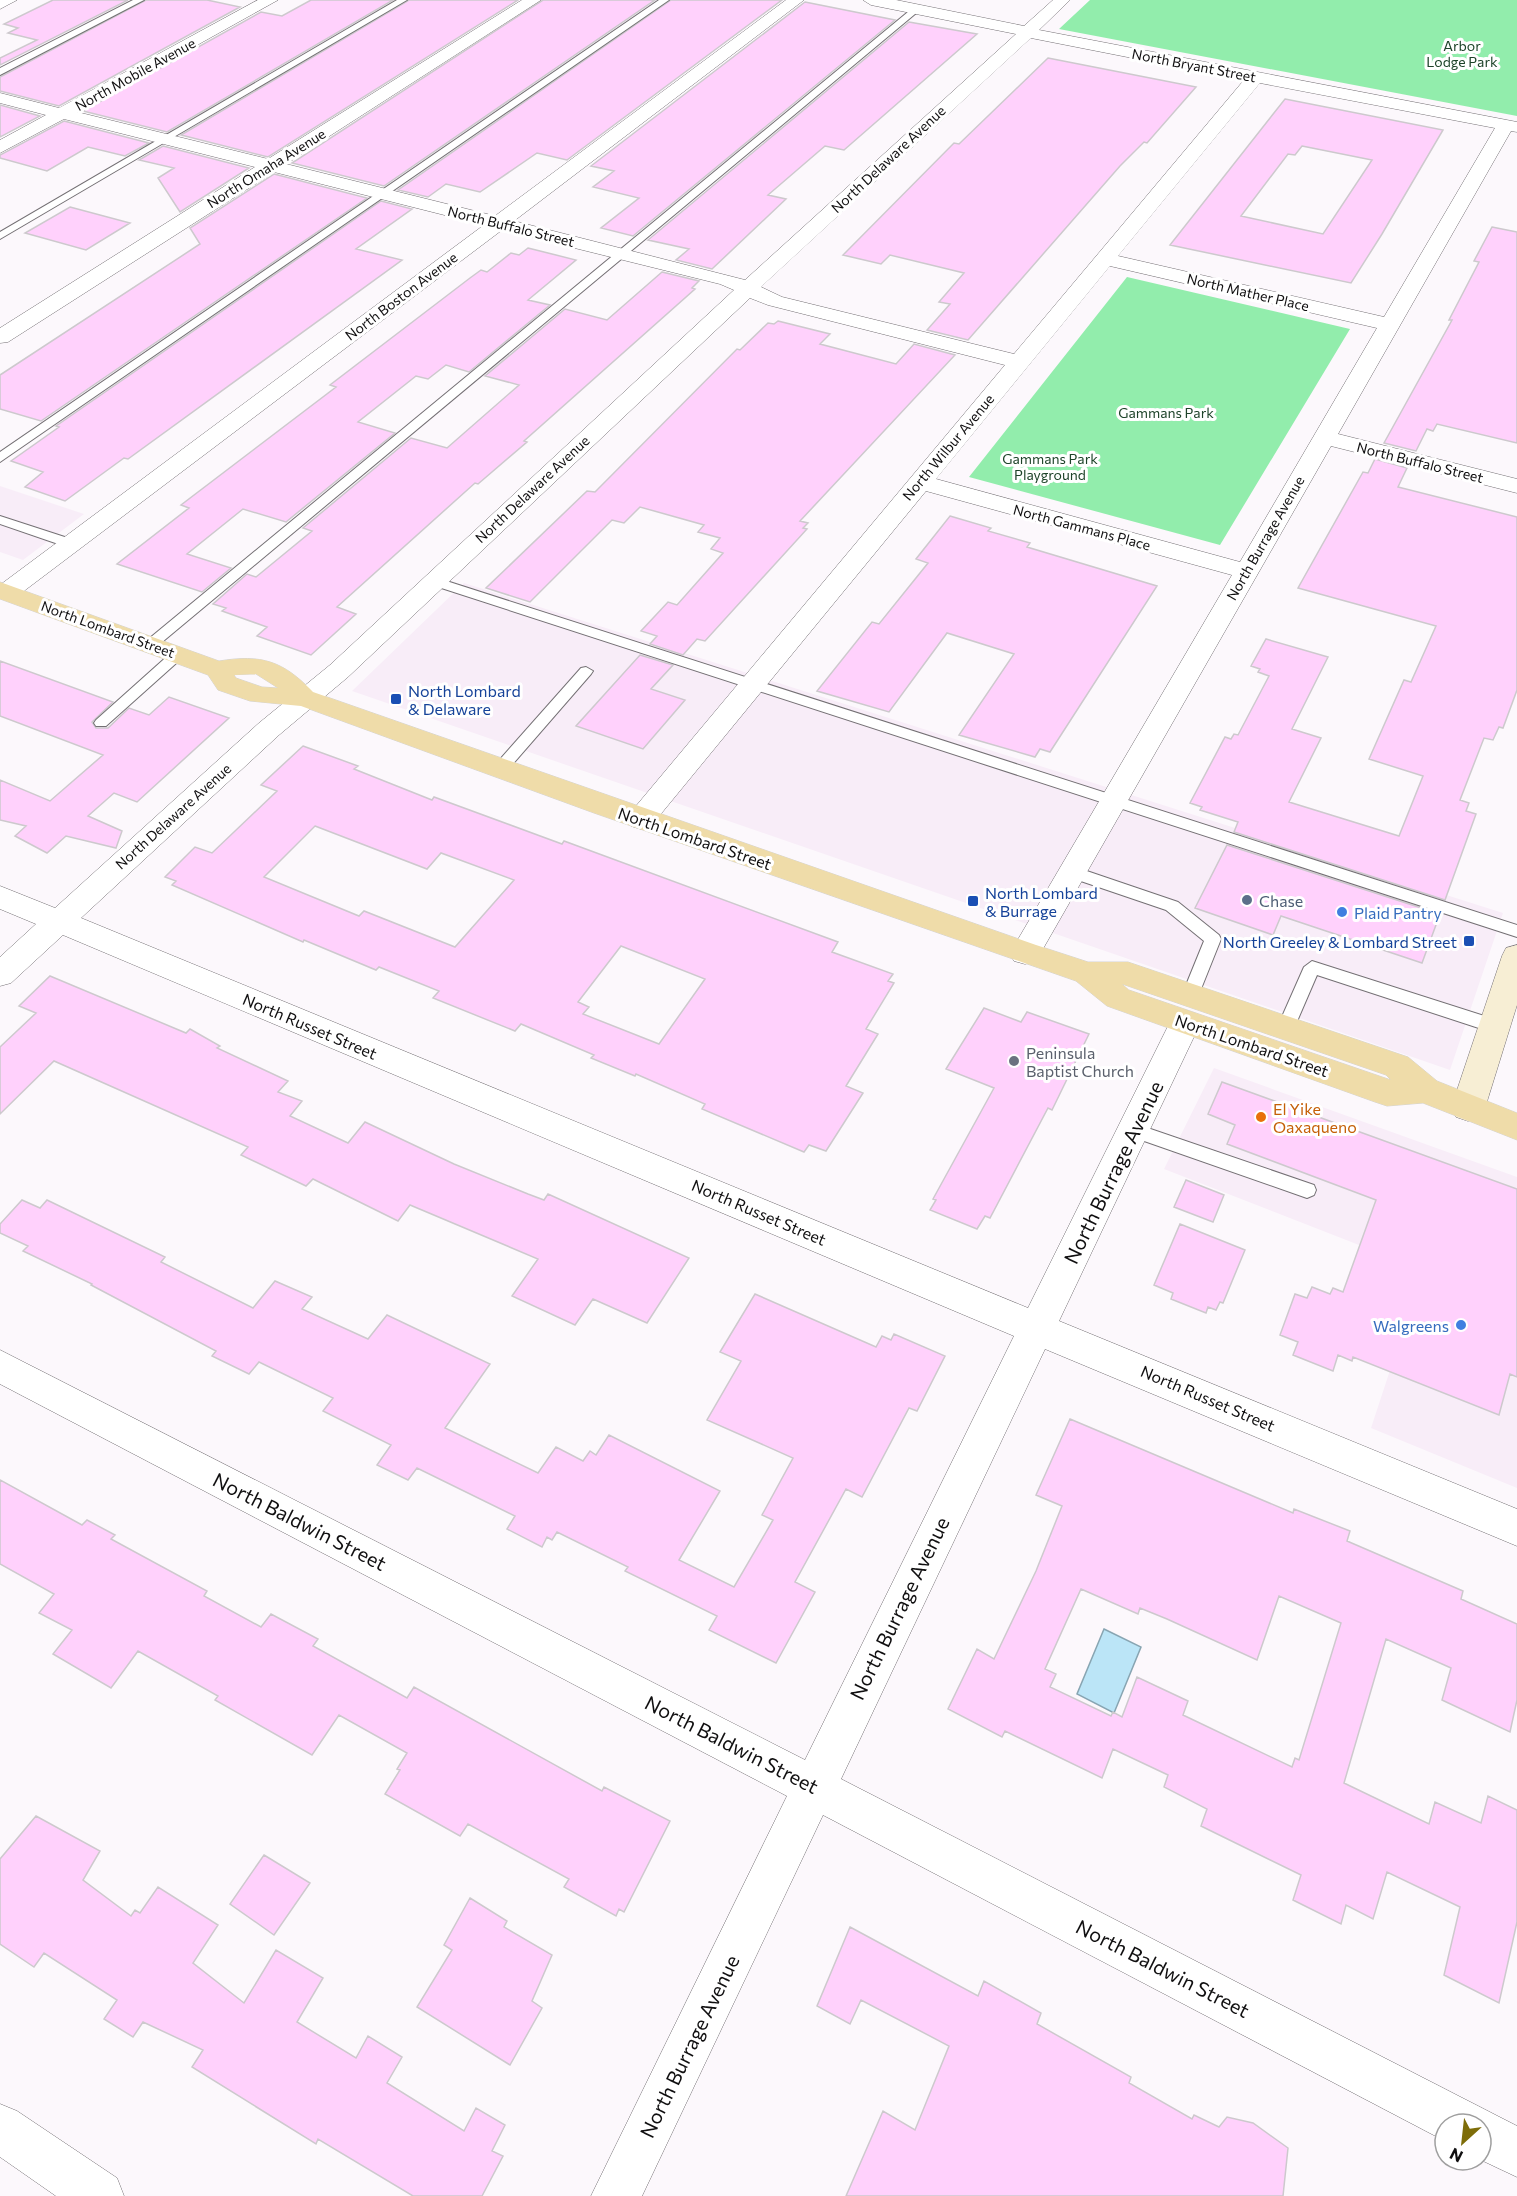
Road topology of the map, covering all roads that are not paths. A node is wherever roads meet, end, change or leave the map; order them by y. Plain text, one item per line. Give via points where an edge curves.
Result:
1 (9, 0) edge
2 (140, 0) edge
3 (270, 0) edge
4 (403, 0) edge
5 (533, 0) edge
6 (665, 0) edge
7 (796, 0) edge
8 (872, 0) edge
9 (1061, 1) edge
10 (0, 4) edge
11 (917, 9) junction
12 (1027, 32) junction
13 (0, 72) edge
14 (1256, 77) junction
15 (0, 98) edge
16 (62, 113) junction
17 (1511, 126) edge
18 (166, 139) junction
19 (0, 147) edge
20 (271, 165) junction
21 (385, 194) junction
22 (499, 223) junction
23 (0, 236) edge
24 (622, 254) junction
25 (1105, 260) junction
26 (747, 288) junction
27 (1391, 325) junction
28 (0, 337) edge
29 (1019, 362) junction
30 (1324, 437) junction
31 (0, 458) edge
32 (920, 482) junction
33 (1517, 486) edge
34 (0, 520) edge
35 (72, 544) junction
36 (1245, 571) junction
37 (435, 581) junction
38 (4, 591) edge
39 (150, 645) junction
40 (177, 655) junction
41 (586, 671) dead end
42 (751, 685) junction
43 (304, 698) junction
44 (101, 723) dead end
45 (500, 769) junction
46 (1112, 802) junction
47 (640, 819) junction
48 (1072, 872) junction
49 (0, 897) edge
50 (58, 921) junction
51 (1517, 931) edge
52 (1025, 953) junction
53 (1517, 956) edge
54 (0, 975) edge
55 (1188, 1009) junction
56 (1494, 1026) junction
57 (1286, 1028) junction
58 (1425, 1090) junction
59 (1468, 1108) junction
60 (1517, 1127) edge
61 (1133, 1130) junction
62 (1307, 1190) dead end
63 (1037, 1326) junction
64 (0, 1366) edge
65 (1517, 1528) edge
66 (813, 1786) junction
67 (1439, 2112) edge
68 (0, 2128) edge
69 (1493, 2140) edge
70 (1517, 2152) edge
71 (99, 2196) edge
72 (616, 2196) edge

1 - 10 street
2 - 13 lane
3 - 16 street, North Mobile Avenue
4 - 18 lane
5 - 20 street, North Omaha Avenue
6 - 21 lane
7 - 22 street, North Boston Avenue
8 - 11 street, North Bryant Street
9 - 12 street, North Delaware Avenue
11 - 12 street, North Bryant Street
11 - 24 lane
12 - 14 street, North Bryant Street
12 - 26 street, North Delaware Avenue
14 - 17 street, North Bryant Street
14 - 25 street, North Wilbur Avenue
15 - 16 street, North Buffalo Street
16 - 18 street, North Buffalo Street
16 - 19 street, North Mobile Avenue
17 - 27 street, North Burrage Avenue
18 - 20 street, North Buffalo Street
18 - 23 lane
20 - 21 street, North Buffalo Street
20 - 28 street, North Omaha Avenue
21 - 22 street, North Buffalo Street
21 - 31 lane
22 - 24 street, North Buffalo Street
22 - 35 street, North Boston Avenue
24 - 26 street, North Buffalo Street
24 - 39 lane
25 - 27 street, North Mather Place
25 - 29 street, North Wilbur Avenue
26 - 29 street, North Buffalo Street via 775,301
26 - 37 street, North Delaware Avenue
27 - 30 street, North Burrage Avenue
29 - 32 street, North Wilbur Avenue
30 - 33 street, North Buffalo Street
30 - 36 street, North Burrage Avenue
32 - 36 street, North Gammans Place
32 - 42 street, North Wilbur Avenue
34 - 35 lane
35 - 38 street, North Boston Avenue
36 - 46 street, North Burrage Avenue
37 - 42 lane
37 - 43 street, North Delaware Avenue via 339,671
38 - 39 main road, North Lombard Street
39 - 40 main road, North Lombard Street
40 - 43 main road, North Lombard Street via 217,669 227,684 259,695
40 - 44 lane
41 - 45 lane
42 - 46 lane
42 - 47 street, North Wilbur Avenue
43 - 45 main road, North Lombard Street
43 - 50 street, North Delaware Avenue
45 - 47 main road, North Lombard Street
46 - 48 street, North Burrage Avenue
46 - 51 lane
47 - 52 main road, North Lombard Street
48 - 52 street, North Burrage Avenue
48 - 55 lane via 1172,906 1213,939
49 - 50 street, North Russet Street
50 - 54 street, North Delaware Avenue
50 - 63 street, North Russet Street
52 - 55 main road, North Lombard Street via 1087,973 1119,998
53 - 56 street
55 - 57 main road, North Lombard Street
55 - 58 main road, North Lombard Street via 1387,1093
55 - 61 street, North Burrage Avenue
56 - 57 lane via 1311,967
56 - 59 street
57 - 58 main road, North Lombard Street via 1397,1066
58 - 59 main road, North Lombard Street
59 - 60 main road, North Lombard Street
61 - 62 lane
61 - 63 street, North Burrage Avenue
63 - 65 street, North Russet Street
63 - 66 street, North Burrage Avenue
64 - 66 street, North Baldwin Street
66 - 67 street, North Baldwin Street
66 - 72 street, North Burrage Avenue
68 - 71 street
69 - 70 street

